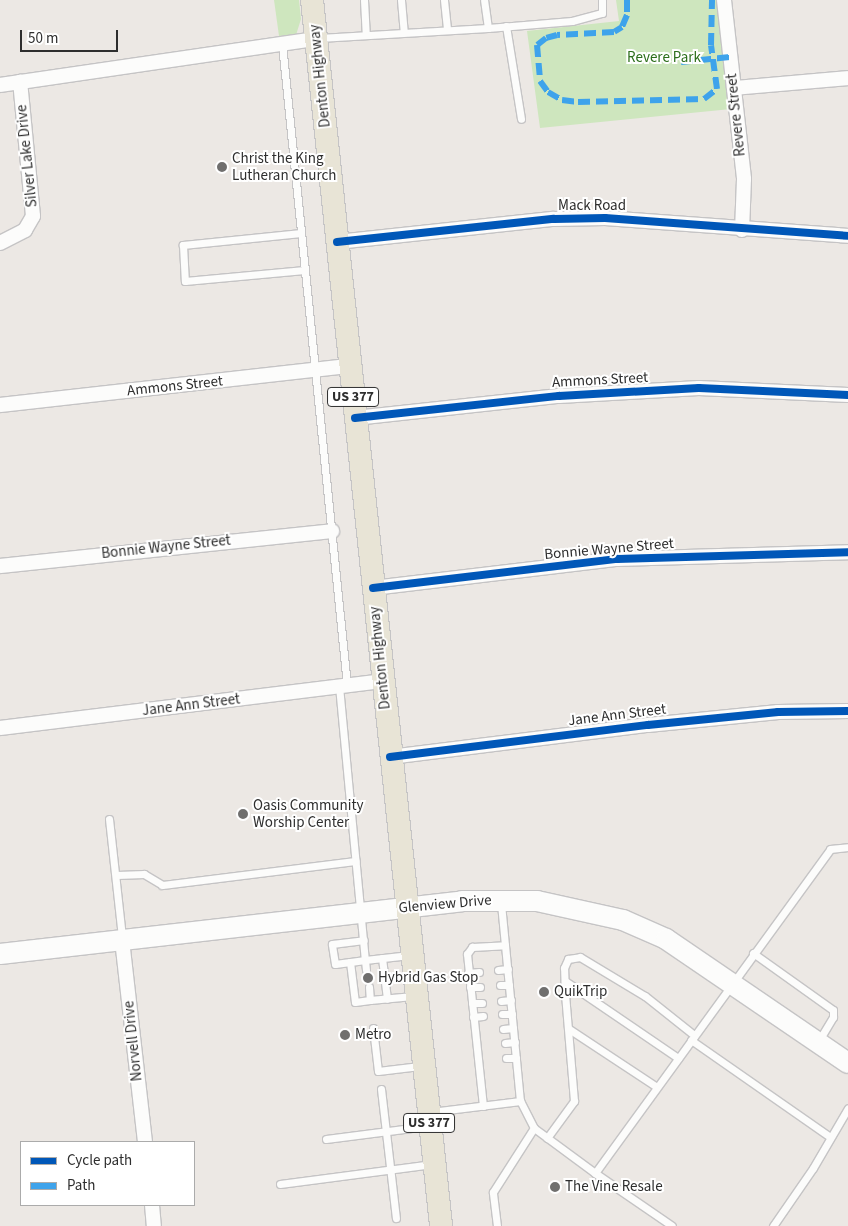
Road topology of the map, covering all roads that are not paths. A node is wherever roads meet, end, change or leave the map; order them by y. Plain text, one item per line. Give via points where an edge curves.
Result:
1 (312, 0) edge
2 (364, 0) edge
3 (401, 0) edge
4 (444, 0) edge
5 (484, 0) edge
6 (602, 0) edge
7 (724, 0) edge
8 (506, 26) junction
9 (488, 28) junction
10 (447, 30) junction
11 (404, 32) junction
12 (366, 33) junction
13 (316, 39) junction
14 (282, 44) junction
15 (848, 78) edge
16 (20, 82) junction
17 (0, 84) edge
18 (734, 88) junction
19 (521, 119) dead end
20 (742, 230) junction
21 (300, 233) junction
22 (848, 236) edge
23 (337, 242) junction
24 (0, 243) edge
25 (304, 270) junction
26 (350, 366) junction
27 (314, 370) junction
28 (848, 395) edge
29 (0, 405) edge
30 (356, 418) junction
31 (332, 531) junction
32 (848, 552) edge
33 (0, 566) edge
34 (373, 588) junction
35 (383, 681) junction
36 (343, 686) junction
37 (848, 711) edge
38 (0, 728) edge
39 (390, 757) junction
40 (109, 819) dead end
41 (848, 847) edge
42 (356, 861) junction
43 (117, 875) junction
44 (501, 899) junction
45 (407, 907) junction
46 (361, 912) junction
47 (122, 940) junction
48 (364, 940) junction
49 (505, 945) junction
50 (0, 954) edge
51 (753, 954) junction
52 (412, 955) junction
53 (382, 958) junction
54 (365, 960) junction
55 (350, 962) junction
56 (508, 969) junction
57 (366, 970) dead end
58 (498, 970) dead end
59 (479, 972) dead end
60 (468, 973) junction
61 (565, 980) junction
62 (731, 983) junction
63 (509, 985) junction
64 (480, 986) dead end
65 (500, 986) dead end
66 (369, 987) dead end
67 (470, 987) junction
68 (416, 996) junction
69 (387, 999) junction
70 (370, 1000) junction
71 (510, 1000) junction
72 (501, 1001) dead end
73 (472, 1003) junction
74 (482, 1003) dead end
75 (502, 1014) dead end
76 (512, 1014) junction
77 (483, 1016) dead end
78 (473, 1017) junction
79 (373, 1028) dead end
80 (513, 1028) junction
81 (503, 1029) dead end
82 (569, 1029) junction
83 (485, 1031) dead end
84 (475, 1032) junction
85 (693, 1037) junction
86 (514, 1042) junction
87 (505, 1043) dead end
88 (818, 1043) junction
89 (486, 1045) dead end
90 (477, 1046) junction
91 (506, 1058) dead end
92 (516, 1058) junction
93 (678, 1058) junction
94 (487, 1060) dead end
95 (478, 1061) junction
96 (848, 1063) edge
97 (423, 1066) junction
98 (657, 1087) junction
99 (381, 1089) dead end
100 (520, 1101) junction
101 (483, 1106) junction
102 (848, 1108) edge
103 (429, 1119) junction
104 (534, 1128) junction
105 (386, 1131) junction
106 (830, 1137) junction
107 (547, 1138) junction
108 (326, 1139) dead end
109 (145, 1141) edge
110 (434, 1164) junction
111 (390, 1170) junction
112 (595, 1173) junction
113 (280, 1184) dead end
114 (152, 1206) edge
115 (396, 1218) dead end
116 (154, 1226) edge
117 (441, 1226) edge
118 (497, 1226) edge
119 (672, 1226) edge
120 (773, 1226) edge

1 - 13 main road, Denton Highway / US 377
2 - 12 lane
3 - 11 lane
4 - 10 lane
5 - 9 lane
6 - 8 lane via 602,13 572,21
7 - 18 street, Revere Street
8 - 9 lane
8 - 19 lane
9 - 10 lane
10 - 11 lane
11 - 12 lane
12 - 13 lane
13 - 14 street
13 - 23 main road, Denton Highway / US 377
14 - 16 street
14 - 21 lane
15 - 18 street
16 - 17 street
16 - 24 street, Silver Lake Drive via 33,216 25,230
18 - 20 street, Revere Street via 744,179
20 - 22 street, Mack Road
20 - 23 street, Mack Road via 597,218
21 - 25 lane
21 - 25 lane via 183,245 185,281
23 - 26 main road, Denton Highway / US 377
25 - 27 lane
26 - 27 street, Ammons Street
26 - 30 main road, Denton Highway / US 377
27 - 29 street, Ammons Street
27 - 31 lane
28 - 30 street, Ammons Street via 699,388 559,396
30 - 34 main road, Denton Highway / US 377
31 - 33 street, Bonnie Wayne Street
31 - 36 lane
32 - 34 street, Bonnie Wayne Street via 617,559
34 - 35 main road, Denton Highway / US 377
35 - 36 street, Jane Ann Street
35 - 39 main road, Denton Highway / US 377
36 - 38 street, Jane Ann Street
36 - 42 lane
37 - 39 street, Jane Ann Street via 778,712 648,725
39 - 45 main road, Denton Highway / US 377
40 - 43 lane
41 - 51 lane via 830,849
42 - 43 lane via 162,884 144,874
42 - 46 lane
43 - 47 lane
44 - 45 main road, Glenview Drive
44 - 49 lane
44 - 62 main road, Glenview Drive via 576,908 623,920 666,939
45 - 46 main road, Glenview Drive
45 - 52 main road, Denton Highway / US 377
46 - 47 main road, Glenview Drive
46 - 48 lane
47 - 50 main road, Glenview Drive
47 - 109 street, Norvell Drive
48 - 54 lane
48 - 55 lane via 332,944 335,964
49 - 56 lane
49 - 60 lane via 472,947 467,954
51 - 62 lane
51 - 88 lane via 833,1010 833,1017
52 - 53 lane
52 - 68 main road, Denton Highway / US 377
53 - 54 lane
53 - 69 lane
54 - 55 lane
54 - 57 lane
55 - 70 lane via 355,1002
56 - 58 lane
56 - 63 lane
59 - 60 lane
60 - 67 lane
61 - 82 lane
61 - 85 lane via 568,959 580,956 645,996
61 - 93 lane
62 - 85 lane
62 - 88 main road, Glenview Drive
63 - 65 lane
63 - 71 lane
64 - 67 lane
66 - 70 lane
67 - 73 lane
68 - 69 lane
68 - 97 main road, Denton Highway / US 377
69 - 70 lane
71 - 72 lane
71 - 76 lane
73 - 74 lane
73 - 78 lane
75 - 76 lane
76 - 80 lane
77 - 78 lane
78 - 84 lane
79 - 97 lane via 378,1071
80 - 81 lane
80 - 86 lane
82 - 98 lane
82 - 107 lane via 574,1101
83 - 84 lane
84 - 90 lane
85 - 93 lane
85 - 106 lane
86 - 87 lane
86 - 92 lane
88 - 96 main road, Glenview Drive
89 - 90 lane
90 - 95 lane
91 - 92 lane
92 - 100 lane
93 - 98 lane
94 - 95 lane
95 - 101 lane
97 - 103 main road, Denton Highway / US 377
98 - 112 lane
99 - 105 lane
100 - 101 lane
100 - 104 lane
101 - 103 lane
102 - 106 lane
103 - 105 lane
103 - 110 main road, Denton Highway / US 377
104 - 107 lane
104 - 118 lane via 493,1192
105 - 108 lane
105 - 111 lane
106 - 120 lane
107 - 112 lane
110 - 111 lane
110 - 117 main road, Denton Highway / US 377
111 - 113 lane
111 - 115 lane
112 - 119 lane
114 - 116 street

